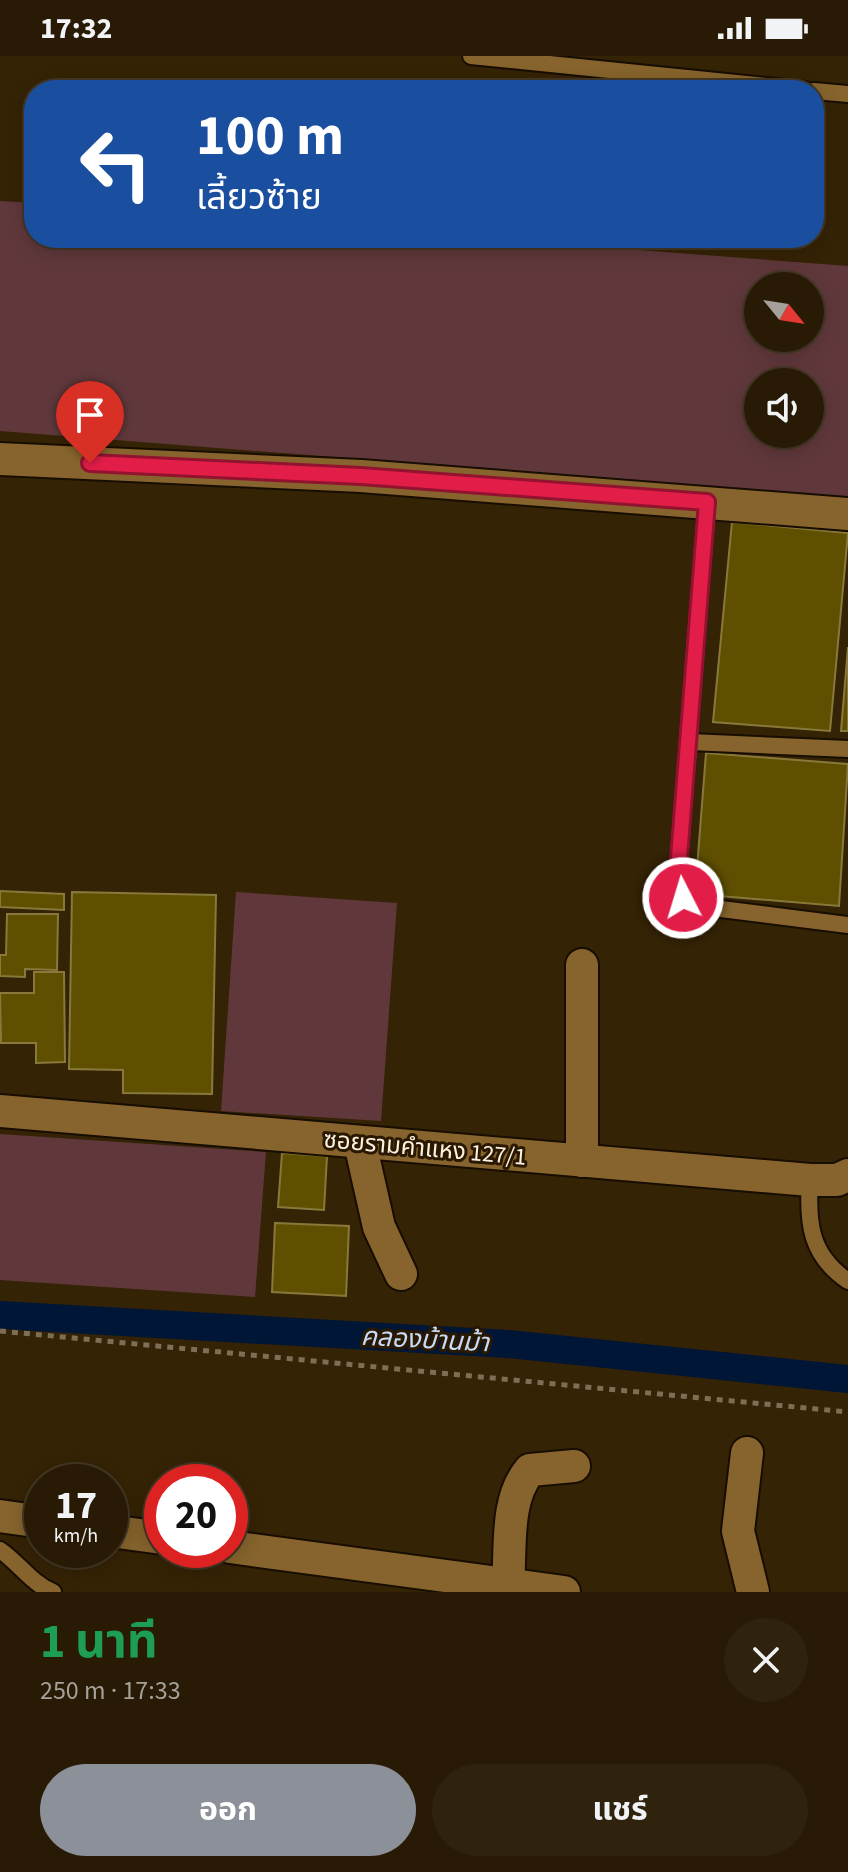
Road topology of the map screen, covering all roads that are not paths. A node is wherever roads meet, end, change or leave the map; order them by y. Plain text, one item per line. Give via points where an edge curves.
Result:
1 (471, 56) edge
2 (707, 80) edge
3 (824, 92) edge
4 (848, 94) edge
5 (0, 459) edge
6 (707, 502) junction
7 (848, 514) edge
8 (690, 742) junction
9 (848, 749) edge
10 (848, 925) edge
11 (582, 965) dead end
12 (0, 1111) edge
13 (360, 1143) junction
14 (582, 1161) junction
15 (848, 1175) edge
16 (810, 1180) junction
17 (401, 1274) dead end
18 (848, 1281) edge
19 (747, 1453) dead end
20 (574, 1466) dead end
21 (0, 1516) edge
22 (24, 1519) edge
23 (248, 1549) edge
24 (0, 1550) edge
25 (508, 1584) junction
26 (53, 1592) edge
27 (564, 1592) edge
28 (753, 1592) edge

1 - 2 lane
3 - 4 lane
5 - 6 street via 361,476
6 - 7 street
6 - 8 lane
8 - 9 lane
8 - 10 lane via 677,883 683,898 697,906
11 - 14 street
12 - 13 street, ซอยรามคำแหง 127/1
13 - 14 street, ซอยรามคำแหง 127/1
13 - 17 street via 379,1227
14 - 16 street, ซอยรามคำแหง 127/1
15 - 16 street, ซอยรามคำแหง 127/1
16 - 18 lane via 810,1231 816,1251
19 - 28 street via 738,1531
20 - 25 street via 530,1470 522,1479 515,1500
21 - 22 street
23 - 25 street
24 - 26 lane via 39,1587
25 - 27 street

